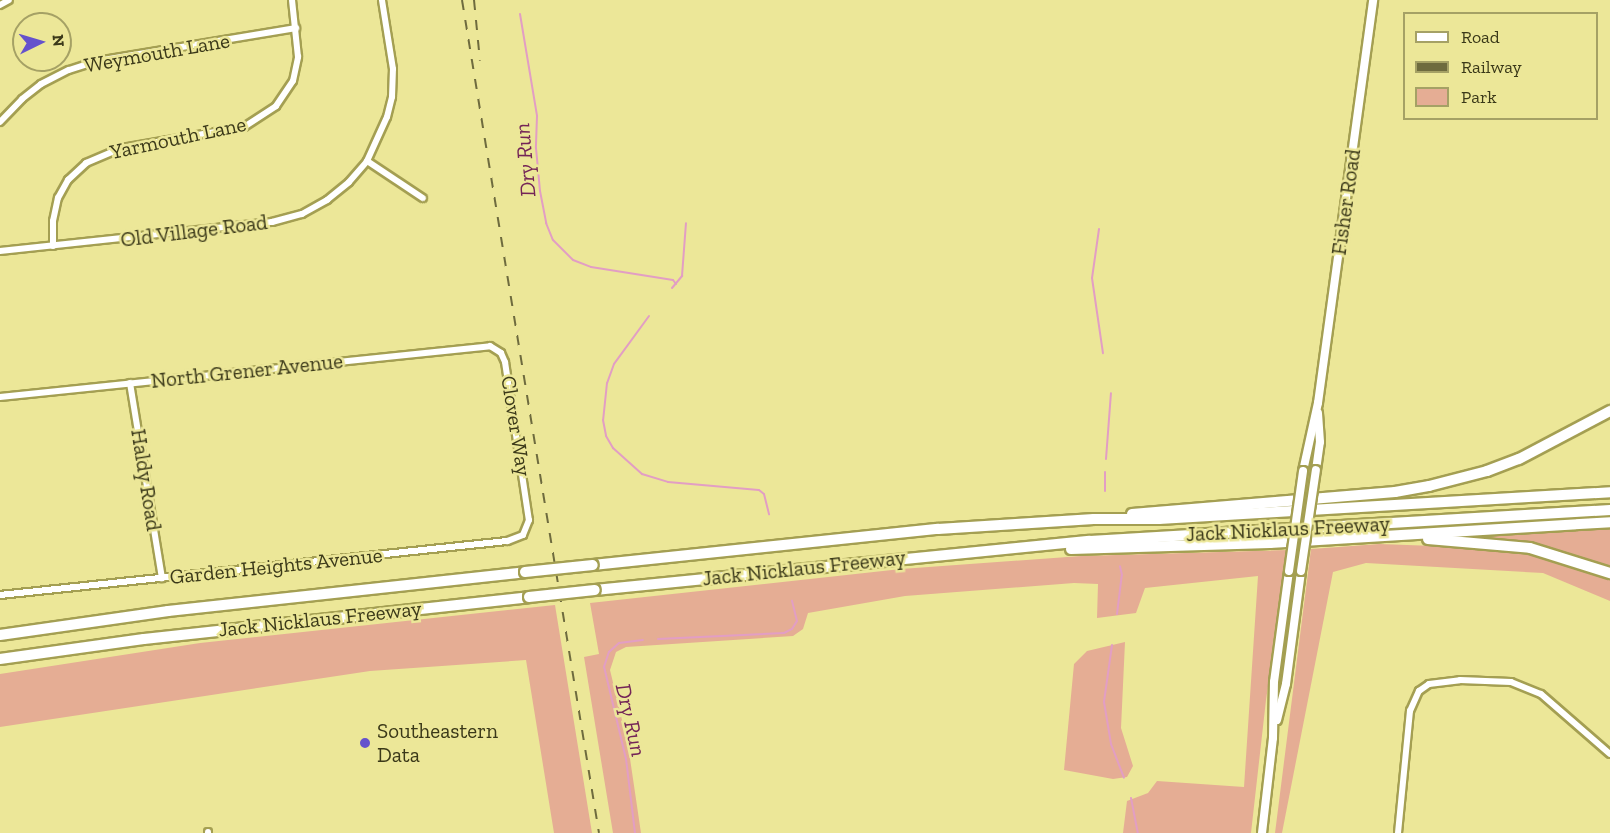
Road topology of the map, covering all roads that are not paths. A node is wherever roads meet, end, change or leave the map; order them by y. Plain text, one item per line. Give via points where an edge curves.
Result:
1 (9, 0) edge
2 (292, 0) edge
3 (382, 0) edge
4 (1373, 0) edge
5 (0, 5) edge
6 (296, 28) junction
7 (0, 122) edge
8 (367, 161) junction
9 (423, 198) dead end
10 (53, 246) junction
11 (0, 252) edge
12 (494, 348) joint
13 (130, 383) junction
14 (0, 397) edge
15 (1318, 403) junction
16 (1610, 409) edge
17 (1610, 492) edge
18 (529, 510) joint
19 (1610, 510) edge
20 (1094, 519) junction
21 (1610, 522) edge
22 (1377, 537) junction
23 (999, 550) junction
24 (1610, 573) edge
25 (162, 578) junction
26 (0, 595) edge
27 (0, 635) edge
28 (4, 659) edge
29 (1273, 738) junction
30 (1610, 754) edge
31 (1262, 833) edge
32 (1398, 833) edge

1 - 5 street
2 - 6 street, Yarmouth Lane
3 - 8 street, Old Village Road via 392,55 392,97 383,130
4 - 15 main road, Fisher Road
6 - 7 street, Weymouth Lane via 97,61 41,84
6 - 10 street, Yarmouth Lane via 296,71 276,106 244,127 122,148 86,163 68,180 58,198
8 - 9 street
8 - 10 street, Old Village Road via 327,200 286,219
10 - 11 street, Old Village Road
12 - 13 street, North Grener Avenue via 473,347
12 - 18 street, Clover Way via 501,353 507,368
13 - 14 street, North Grener Avenue
13 - 25 street, Haldy Road
15 - 29 main road, Fisher Road, bridge via 1303,471 1274,682
15 - 29 main road, Fisher Road, bridge via 1320,442 1286,684
16 - 20 highway via 1544,448 1487,471 1429,486
17 - 20 highway, Jack Nicklaus Freeway via 1170,519
18 - 25 street, Garden Heights Avenue via 526,531 507,541
19 - 23 highway, Jack Nicklaus Freeway via 1090,540
20 - 27 highway, Jack Nicklaus Freeway, bridge via 916,531 525,572 168,610
21 - 22 highway
22 - 23 highway
22 - 24 highway via 1530,548
23 - 28 highway, Jack Nicklaus Freeway, bridge via 144,639
25 - 26 street, Garden Heights Avenue
29 - 31 main road, Fisher Road
30 - 32 street via 1541,694 1512,682 1460,680 1429,684 1419,691 1410,711

